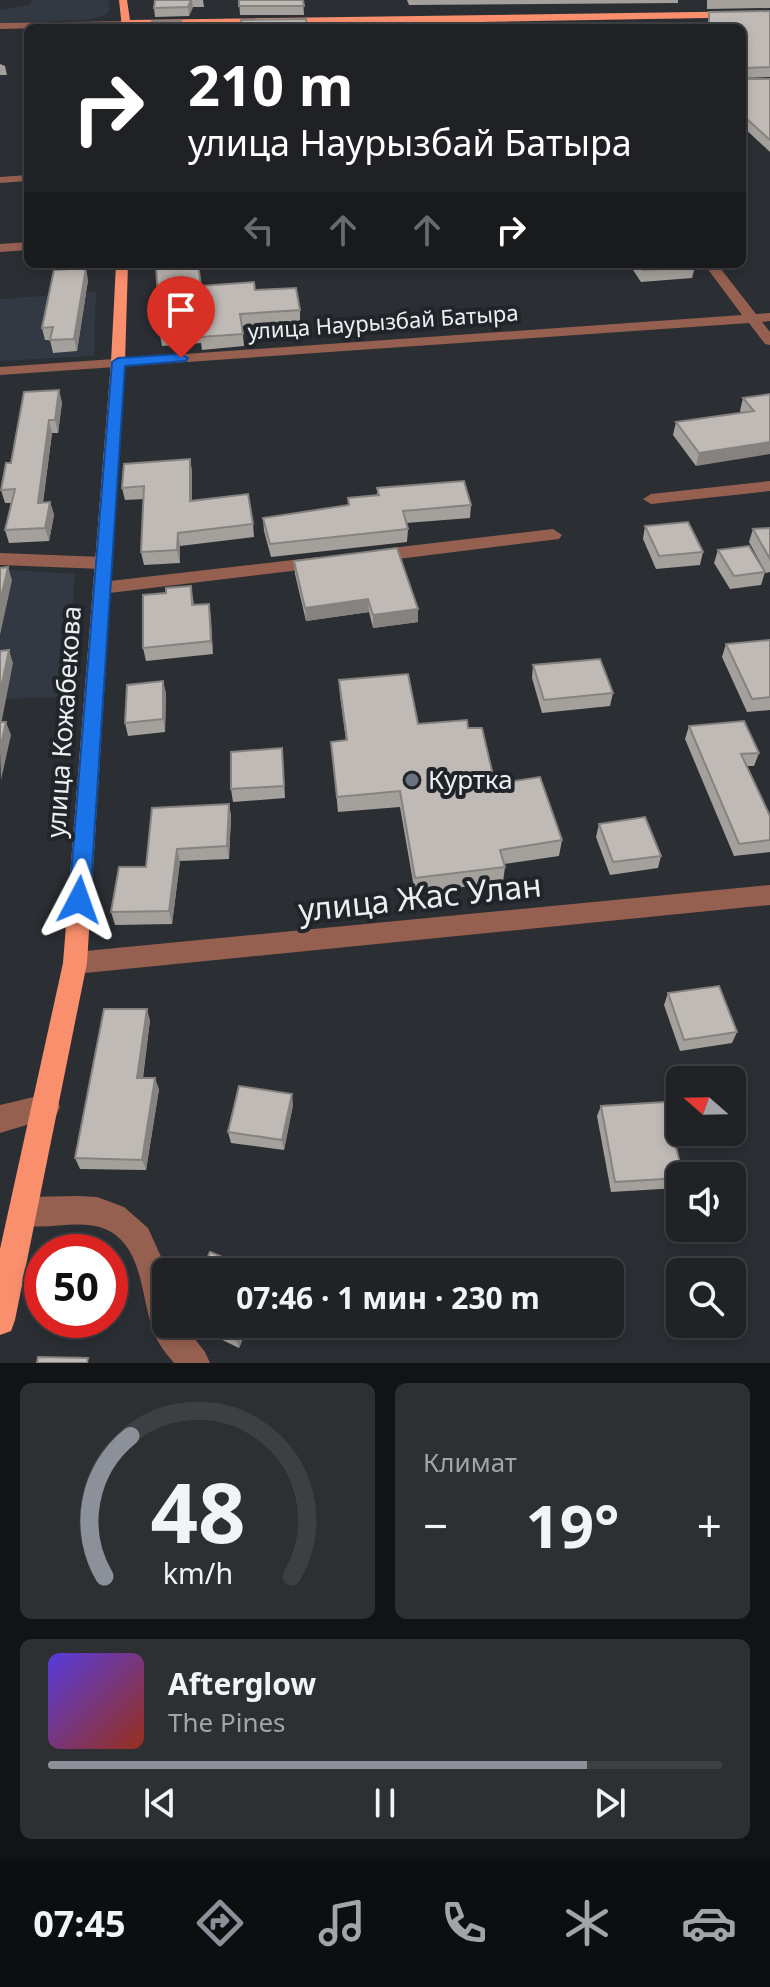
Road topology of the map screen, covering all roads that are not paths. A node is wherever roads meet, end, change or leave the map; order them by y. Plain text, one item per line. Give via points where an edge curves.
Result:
1 (123, 0) edge
2 (770, 14) edge
3 (126, 24) edge
4 (233, 24) edge
5 (24, 25) edge
6 (0, 28) edge
7 (24, 178) edge
8 (0, 180) edge
9 (24, 246) edge
10 (0, 248) edge
11 (122, 268) edge
12 (713, 268) edge
13 (770, 317) edge
14 (751, 318) junction
15 (770, 341) edge
16 (118, 362) junction
17 (0, 371) edge
18 (770, 486) edge
19 (651, 499) dead end
20 (553, 535) dead end
21 (0, 559) edge
22 (103, 563) junction
23 (101, 588) junction
24 (770, 895) edge
25 (75, 963) junction
26 (46, 1107) junction
27 (0, 1119) edge
28 (23, 1212) junction
29 (152, 1271) edge
30 (0, 1320) edge
31 (174, 1338) edge
32 (194, 1363) edge

1 - 3 main road
2 - 4 main road
5 - 6 street
7 - 8 street
9 - 10 street
11 - 16 main road, улица Кожабекова
12 - 14 street
13 - 14 street, улица Наурызбай Батыра
14 - 15 street
14 - 16 street, улица Наурызбай Батыра
16 - 17 street, улица Наурызбай Батыра
16 - 22 main road, улица Кожабекова
18 - 19 street
20 - 23 street
21 - 22 street
22 - 23 main road, улица Кожабекова
23 - 25 main road, улица Кожабекова
24 - 25 street, улица Жас Улан
25 - 26 main road, улица Кожабекова
26 - 27 street
26 - 28 main road, улица Кожабекова
28 - 29 street via 99,1212 127,1223
28 - 30 main road, улица Кожабекова
31 - 32 street

